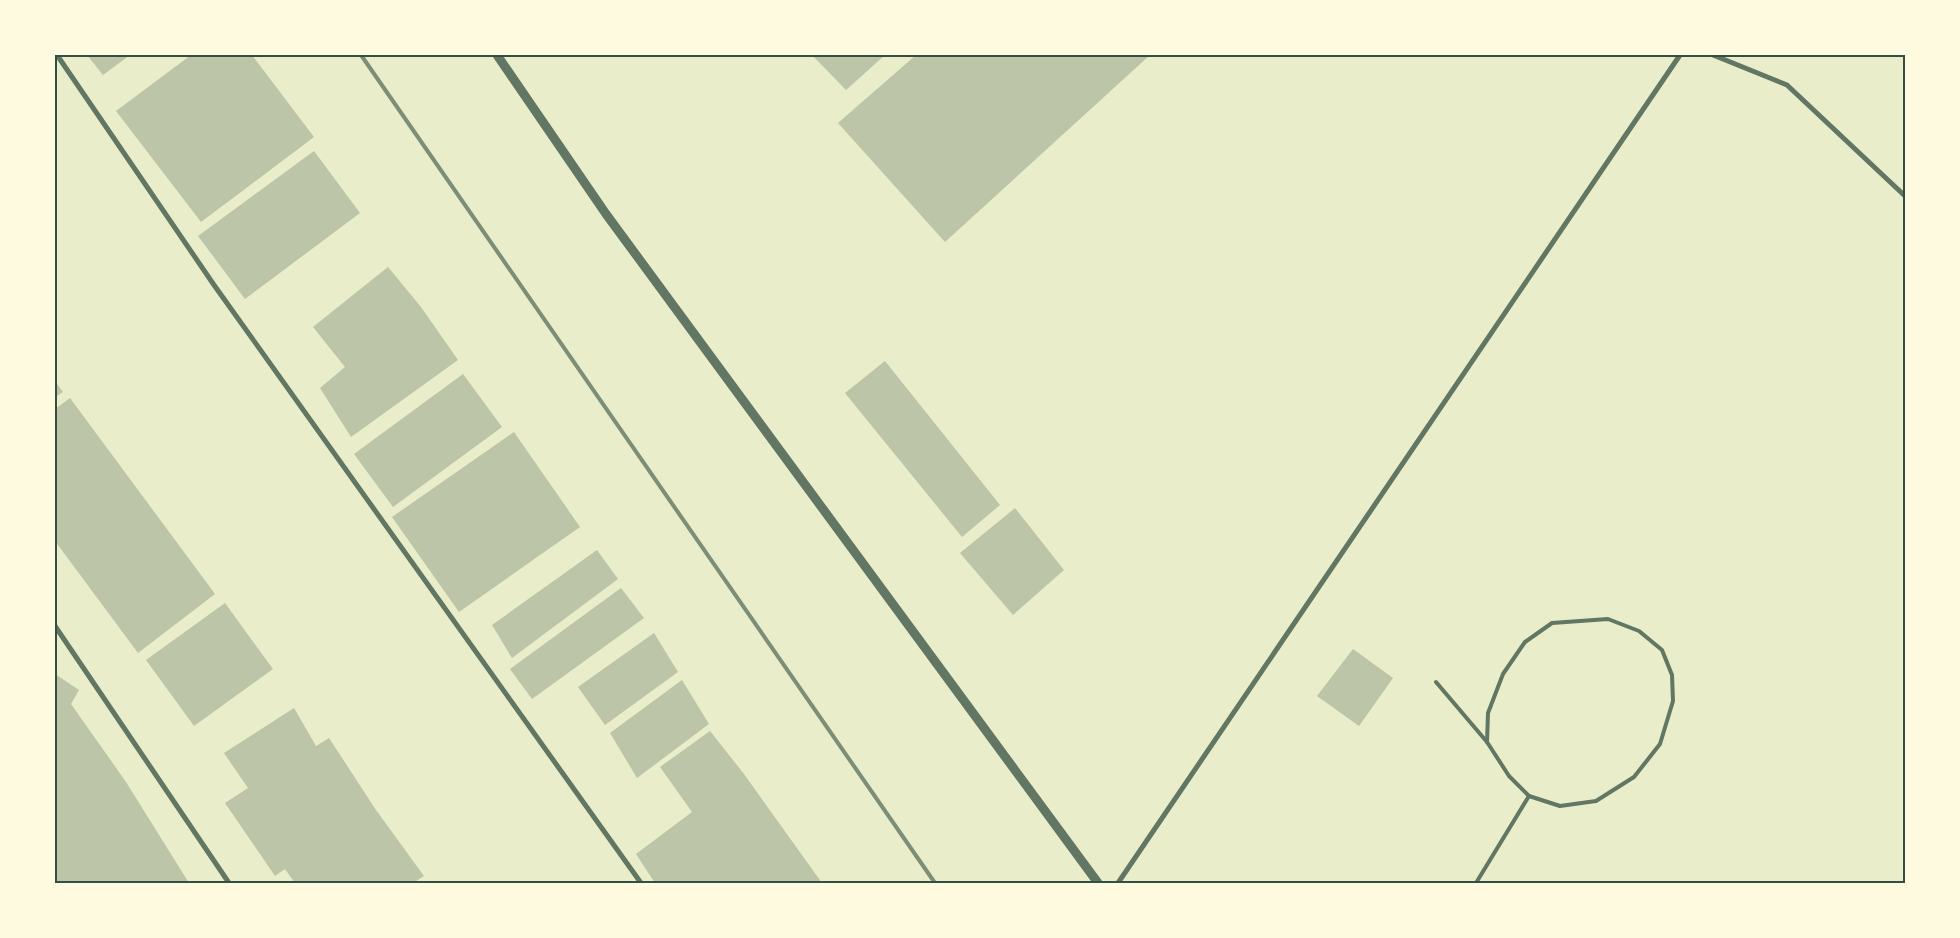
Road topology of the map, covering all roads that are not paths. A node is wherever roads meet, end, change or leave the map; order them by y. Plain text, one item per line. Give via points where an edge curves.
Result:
1 (57, 55) edge
2 (497, 55) edge
3 (1680, 55) edge
4 (1713, 55) edge
5 (1905, 196) edge
6 (55, 626) edge
7 (1436, 682) dead end
8 (1487, 742) junction
9 (1529, 796) junction
10 (229, 883) edge
11 (642, 883) edge
12 (1098, 883) edge
13 (1118, 883) edge
14 (1476, 883) edge

1 - 11 street via 214,284
2 - 12 street via 606,214
3 - 13 street
4 - 5 street via 1786,85
6 - 10 street
7 - 8 lane
8 - 9 lane via 1508,776
8 - 9 lane via 1488,713 1503,674 1525,642 1552,622 1608,619 1639,630 1662,650 1672,675 1673,701 1660,744 1634,777 1596,801 1560,806
9 - 14 lane

